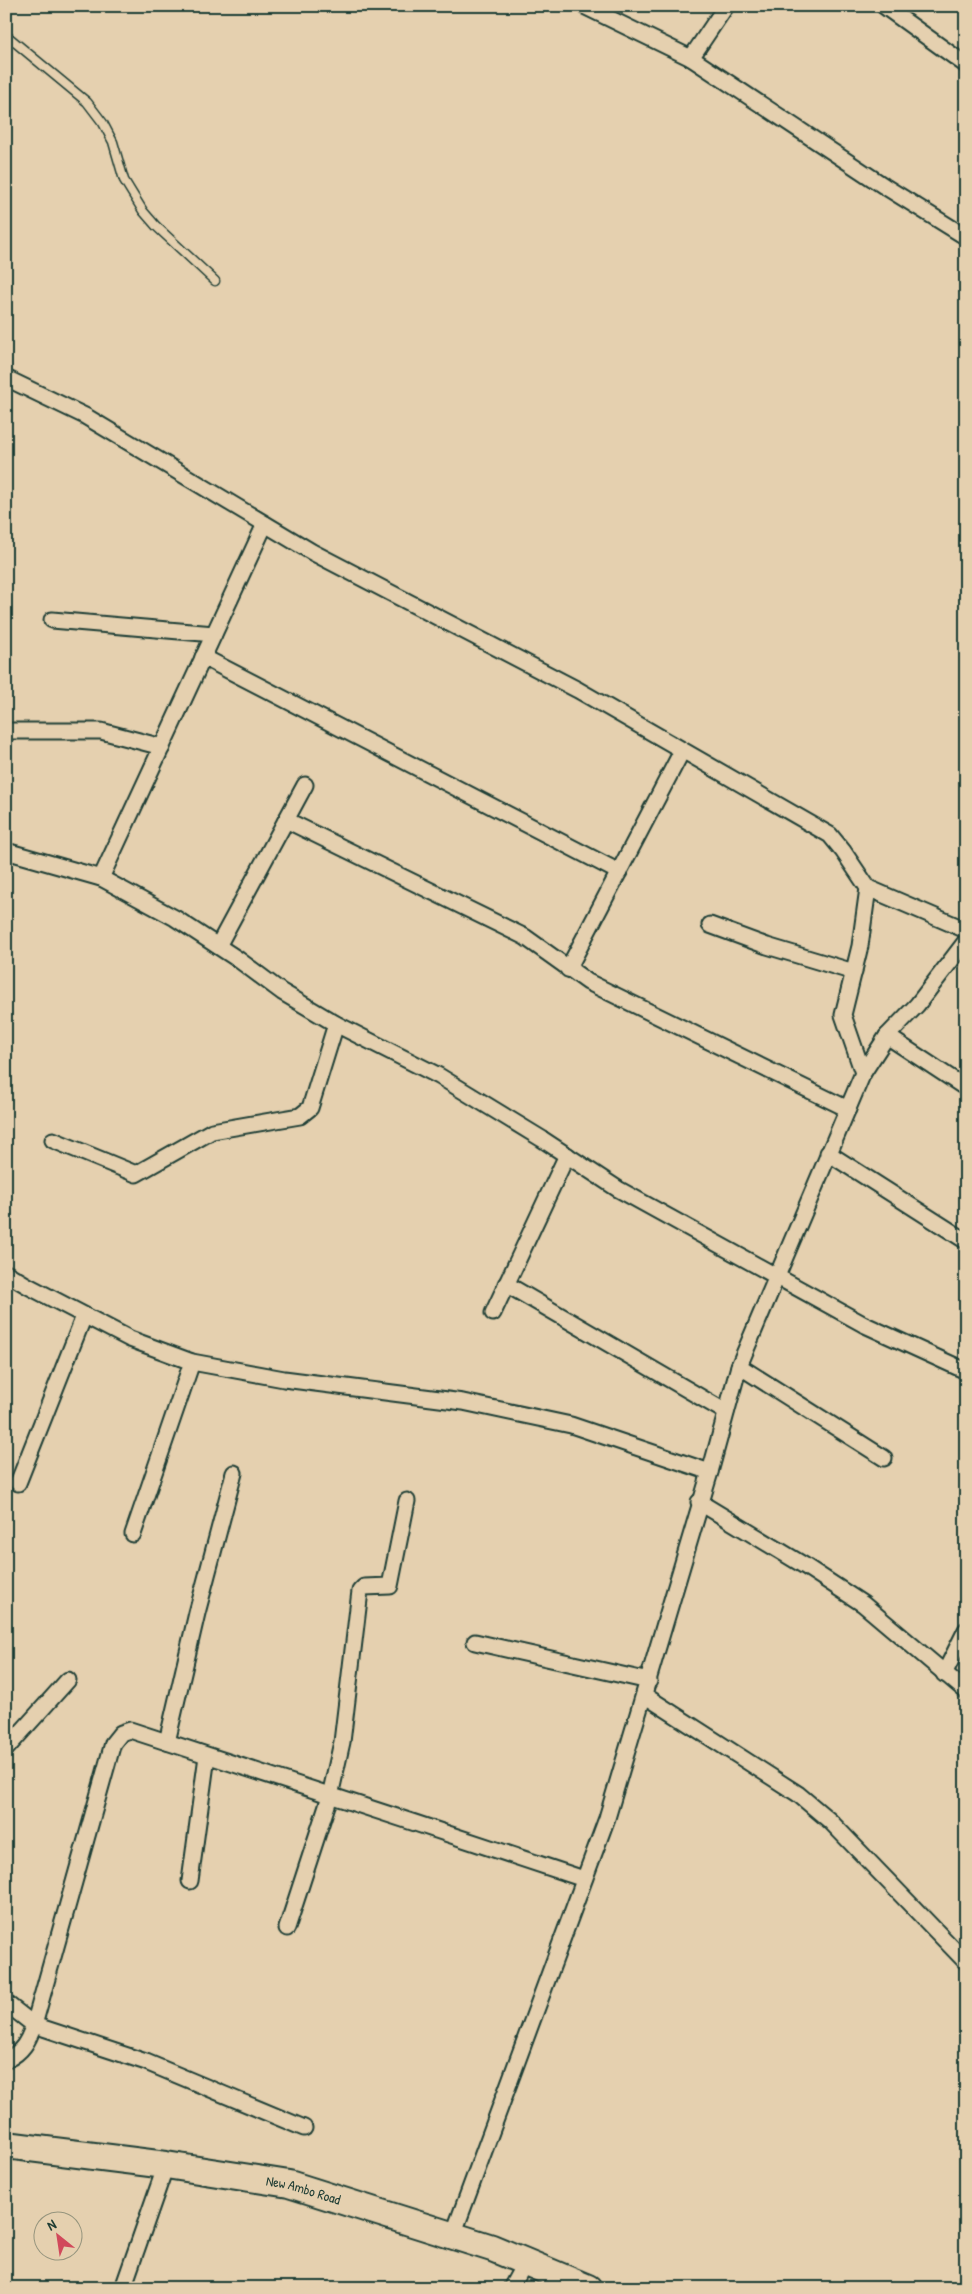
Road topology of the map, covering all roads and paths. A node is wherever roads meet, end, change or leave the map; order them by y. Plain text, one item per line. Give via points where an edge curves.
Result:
1 (584, 6) edge
2 (726, 6) edge
3 (884, 6) edge
4 (6, 35) edge
5 (691, 58) junction
6 (966, 65) edge
7 (966, 237) edge
8 (215, 281) dead end
9 (6, 378) edge
10 (265, 524) junction
11 (52, 620) dead end
12 (214, 634) junction
13 (203, 657) junction
14 (6, 731) edge
15 (162, 747) junction
16 (682, 751) junction
17 (305, 785) dead end
18 (286, 820) junction
19 (6, 851) edge
20 (619, 872) junction
21 (101, 878) junction
22 (868, 888) junction
23 (710, 925) dead end
24 (966, 930) edge
25 (966, 940) edge
26 (218, 946) junction
27 (568, 968) junction
28 (854, 972) junction
29 (336, 1024) junction
30 (887, 1036) junction
31 (863, 1073) junction
32 (966, 1088) edge
33 (848, 1109) junction
34 (53, 1140) dead end
35 (828, 1153) junction
36 (567, 1155) junction
37 (966, 1241) edge
38 (6, 1272) edge
39 (776, 1276) junction
40 (506, 1284) junction
41 (493, 1313) dead end
42 (84, 1316) junction
43 (192, 1362) junction
44 (739, 1366) junction
45 (966, 1371) edge
46 (726, 1412) junction
47 (884, 1458) dead end
48 (710, 1472) junction
49 (234, 1473) dead end
50 (18, 1482) dead end
51 (406, 1501) dead end
52 (699, 1502) junction
53 (133, 1534) dead end
54 (966, 1630) edge
55 (475, 1642) dead end
56 (944, 1674) junction
57 (68, 1680) dead end
58 (646, 1688) junction
59 (966, 1691) edge
60 (167, 1742) junction
61 (6, 1749) edge
62 (207, 1756) junction
63 (330, 1796) junction
64 (584, 1879) junction
65 (190, 1881) dead end
66 (287, 1928) dead end
67 (966, 1962) edge
68 (6, 2003) edge
69 (34, 2024) junction
70 (6, 2060) edge
71 (304, 2128) dead end
72 (6, 2146) edge
73 (166, 2165) junction
74 (454, 2235) junction
75 (526, 2261) junction
76 (124, 2288) edge
77 (511, 2288) edge
78 (588, 2288) edge

1 - 5 street
2 - 5 street
3 - 6 street
4 - 8 lane via 87,102 106,129 119,157 124,180 143,211
5 - 7 street
9 - 10 street via 85,416
10 - 12 street
10 - 16 street via 312,552 578,690
11 - 12 street
12 - 13 street
13 - 15 street
13 - 20 street
14 - 15 street via 101,731
15 - 21 street
16 - 20 street
16 - 22 street via 830,836
17 - 18 street
18 - 26 street
18 - 27 street via 525,937
19 - 21 street
20 - 27 street
21 - 26 street via 175,918
22 - 24 street
22 - 28 street
23 - 28 street
25 - 30 street via 917,1004
26 - 29 street via 282,992
27 - 33 street via 588,982
28 - 31 street via 843,1020
29 - 34 street via 310,1108 300,1116 212,1131 136,1174
29 - 36 street via 440,1076
30 - 31 street
30 - 32 street
31 - 33 street
33 - 35 street
35 - 37 street
35 - 39 street
36 - 39 street via 618,1190
36 - 40 street
38 - 42 street
39 - 44 street
39 - 45 street via 863,1324
40 - 41 street
40 - 46 street
42 - 43 street via 130,1339
42 - 50 street
43 - 48 street via 284,1379 463,1402 571,1425
43 - 53 street
44 - 46 street
44 - 47 street
46 - 48 street
48 - 52 street
49 - 60 street
51 - 63 street via 390,1586 364,1587 360,1591 347,1717
52 - 56 street via 863,1604
52 - 58 street
54 - 56 street
55 - 58 street
56 - 59 street
57 - 61 street
58 - 64 street via 607,1818
58 - 67 street via 798,1794 830,1821
60 - 62 street
60 - 69 street via 130,1730 121,1733 113,1743
62 - 63 street
62 - 65 street
63 - 64 street via 394,1814
63 - 66 street
64 - 74 street
68 - 69 street
69 - 70 street via 27,2044 17,2055
69 - 71 street via 146,2062
72 - 73 highway, New Ambo Road
73 - 74 highway, New Ambo Road via 289,2184
73 - 76 street
74 - 75 highway, New Ambo Road
75 - 77 street
75 - 78 highway, New Ambo Road

